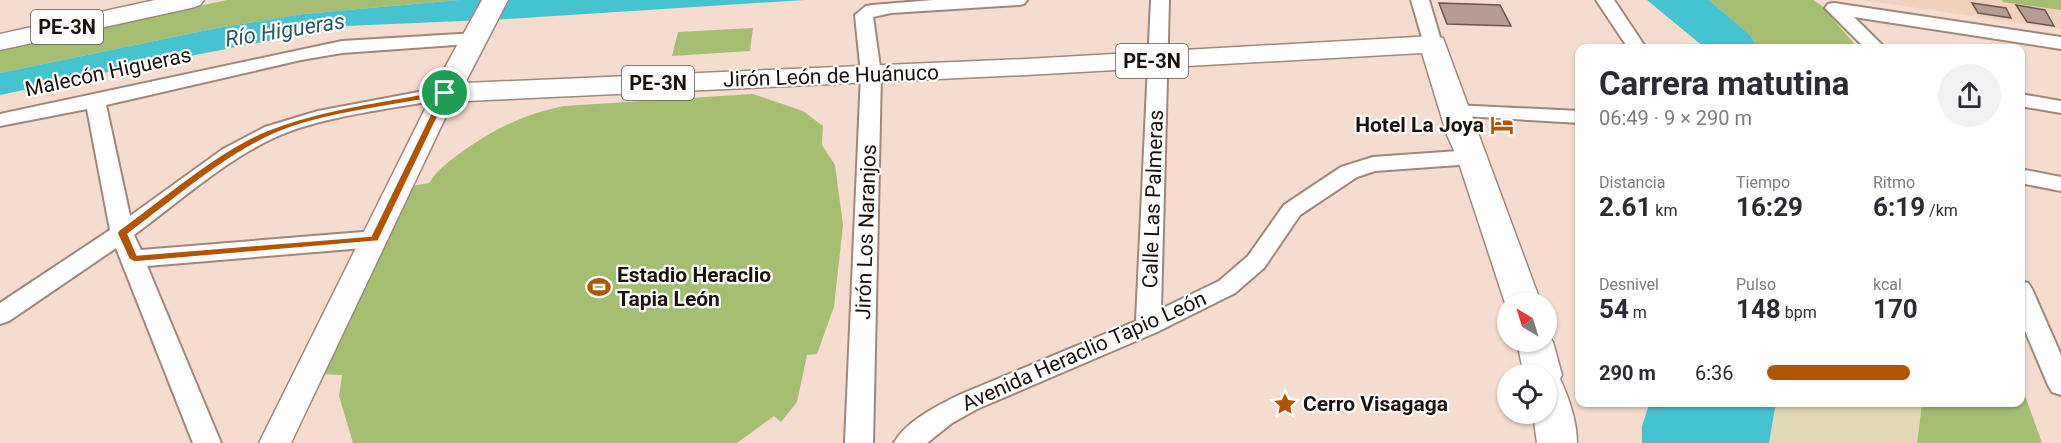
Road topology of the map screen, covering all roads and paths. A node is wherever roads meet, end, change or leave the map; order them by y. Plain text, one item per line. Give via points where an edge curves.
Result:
1 (188, 0) edge
2 (495, 0) edge
3 (1018, 0) edge
4 (1160, 0) edge
5 (1420, 0) edge
6 (1605, 0) edge
7 (1829, 4) edge
8 (478, 35) junction
9 (0, 42) edge
10 (2061, 43) edge
11 (1433, 44) junction
12 (1633, 44) edge
13 (1872, 44) edge
14 (1159, 60) junction
15 (871, 74) junction
16 (445, 93) junction
17 (95, 101) junction
18 (2025, 101) edge
19 (2061, 107) edge
20 (1454, 111) junction
21 (1575, 117) edge
22 (0, 120) edge
23 (1472, 157) junction
24 (2025, 177) edge
25 (2061, 184) edge
26 (122, 233) junction
27 (375, 239) junction
28 (134, 259) junction
29 (1519, 292) edge
30 (2025, 301) edge
31 (0, 315) edge
32 (1148, 326) junction
33 (2061, 385) edge
34 (207, 443) edge
35 (275, 443) edge
36 (859, 443) edge
37 (908, 443) edge

1 - 9 highway, PE-3N
2 - 8 highway
3 - 15 street, Jirón Los Naranjos via 872,10 864,15 863,22
4 - 14 street, Calle Las Palmeras
5 - 11 street
6 - 12 street
7 - 10 street
7 - 13 street
8 - 16 highway
8 - 17 street, Malecón Higueras via 301,54
11 - 14 highway, Jirón León de Huánuco / PE-3N
11 - 20 highway
14 - 15 highway, Jirón León de Huánuco / PE-3N
14 - 32 street, Calle Las Palmeras
15 - 16 highway, Jirón León de Huánuco / PE-3N
15 - 36 street, Jirón Los Naranjos
16 - 26 street, Jirón León de Huánuco via 318,117 272,131 230,154
16 - 27 street
17 - 22 street, Malecón Higueras
17 - 26 street
18 - 19 street
20 - 21 street
20 - 23 highway
23 - 29 highway
23 - 32 street, Avenida Heraclio Tapio León via 1373,164 1349,172 1292,210 1256,262 1227,287
24 - 25 street
26 - 28 street
26 - 31 street, Jirón León de Huánuco
27 - 28 street
27 - 35 street
28 - 34 street
30 - 33 street
32 - 37 street, Avenida Heraclio Tapio León via 968,402 943,415

